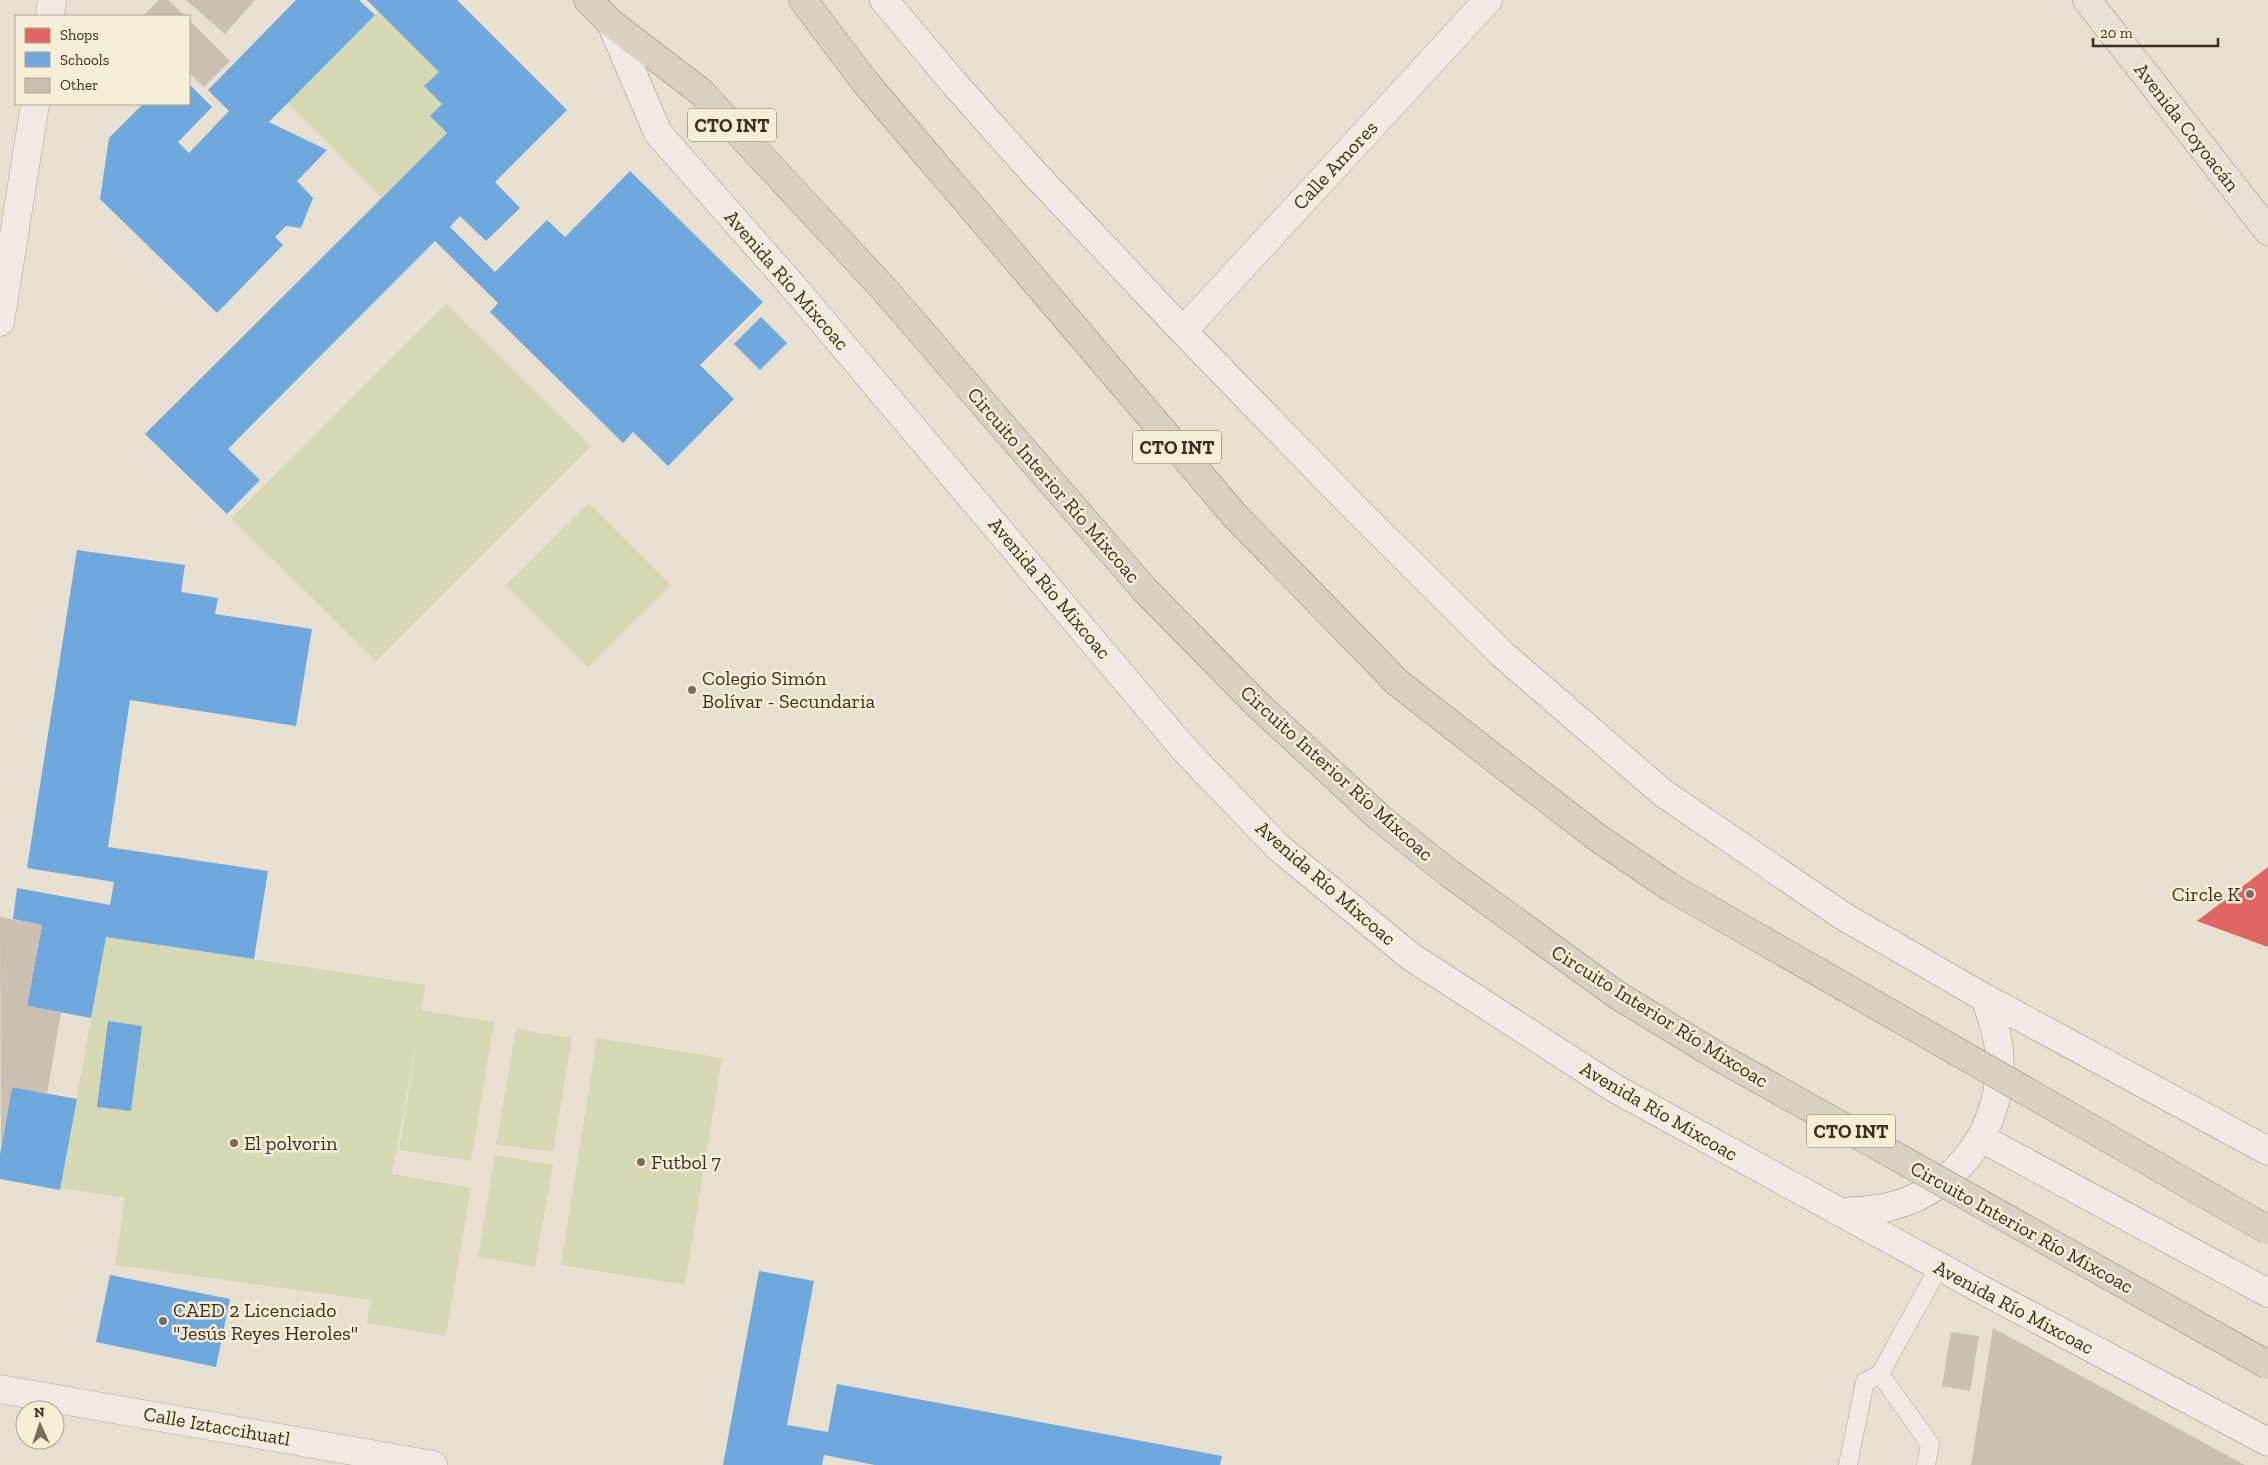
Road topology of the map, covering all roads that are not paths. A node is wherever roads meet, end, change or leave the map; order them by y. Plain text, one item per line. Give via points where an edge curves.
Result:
1 (52, 0) edge
2 (588, 0) edge
3 (803, 0) edge
4 (884, 0) edge
5 (1488, 0) edge
6 (2087, 0) edge
7 (50, 15) edge
8 (610, 24) junction
9 (35, 105) edge
10 (2268, 231) edge
11 (3, 283) edge
12 (0, 322) edge
13 (1183, 331) junction
14 (1985, 998) junction
15 (1981, 1138) junction
16 (2268, 1151) edge
17 (1839, 1212) junction
18 (2268, 1230) edge
19 (1940, 1267) junction
20 (2268, 1293) edge
21 (2268, 1365) edge
22 (1880, 1374) junction
23 (0, 1389) edge
24 (2268, 1442) edge
25 (433, 1465) edge
26 (1848, 1465) edge
27 (1926, 1465) edge

1 - 7 main road
2 - 8 highway, Avenida Río Mixcoac / CTO INT
3 - 18 highway, CTO INT, bridge via 865,82 1236,517 1398,683 1598,838 1670,887
4 - 13 main road via 1027,165
5 - 13 main road, Calle Amores
6 - 10 main road, Avenida Coyoacán
8 - 17 main road, Avenida Río Mixcoac / CTO INT via 658,133 804,298 1184,749 1278,847 1418,961 1614,1088
8 - 21 highway, Circuito Interior Río Mixcoac / CTO INT, bridge via 701,92 883,288 1144,589 1258,705 1380,818 1449,873 1618,995 1719,1057
9 - 11 main road
11 - 12 main road
13 - 14 main road via 1502,654 1663,793 1843,916
14 - 15 main road via 1996,1032 2000,1062 1990,1119
14 - 16 main road
15 - 17 main road via 1955,1172 1932,1190 1894,1206
15 - 20 main road
17 - 19 main road, Avenida Río Mixcoac / CTO INT
19 - 22 lane
19 - 24 main road, Avenida Río Mixcoac / CTO INT
22 - 26 lane via 1865,1382
22 - 27 lane via 1930,1444
23 - 25 main road, Calle Iztaccihuatl

